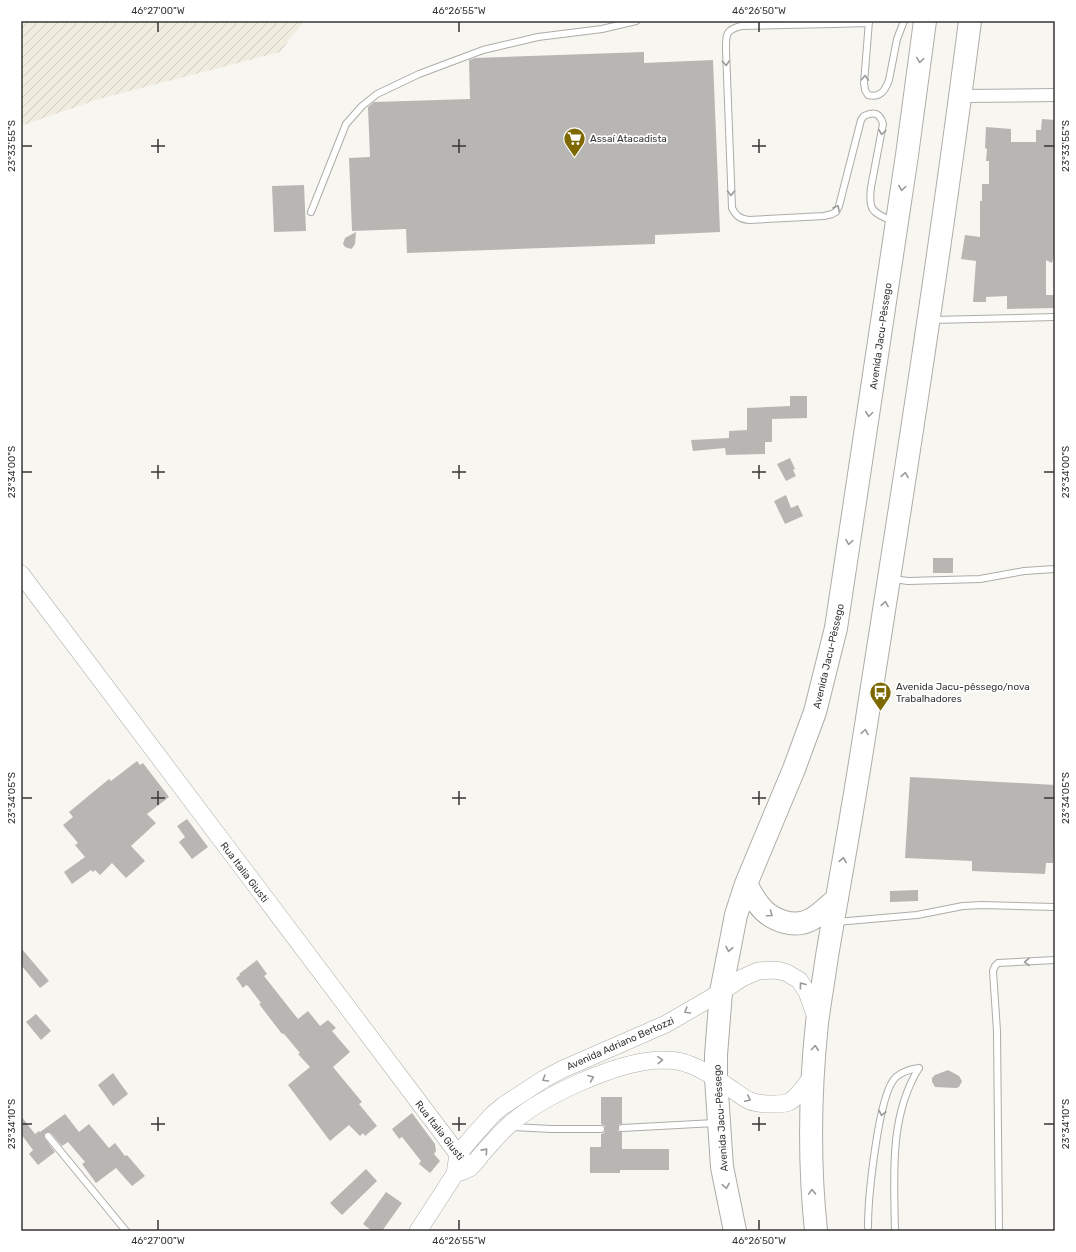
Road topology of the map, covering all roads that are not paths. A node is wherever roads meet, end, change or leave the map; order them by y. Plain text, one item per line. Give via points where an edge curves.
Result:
1 (636, 21) edge
2 (904, 21) edge
3 (925, 21) edge
4 (970, 21) edge
5 (834, 22) edge
6 (869, 22) edge
7 (1055, 95) edge
8 (960, 96) junction
9 (311, 212) dead end
10 (897, 223) junction
11 (1055, 317) edge
12 (928, 320) junction
13 (1055, 569) edge
14 (21, 574) edge
15 (889, 579) junction
16 (746, 884) junction
17 (837, 899) junction
18 (1055, 907) edge
19 (833, 923) junction
20 (1055, 960) edge
21 (721, 992) junction
22 (817, 1020) junction
23 (813, 1075) junction
24 (716, 1078) junction
25 (718, 1123) junction
26 (508, 1126) junction
27 (622, 1128) dead end
28 (601, 1129) dead end
29 (48, 1136) dead end
30 (458, 1154) junction
31 (463, 1171) junction
32 (868, 1226) dead end
33 (126, 1231) edge
34 (418, 1231) edge
35 (735, 1231) edge
36 (816, 1231) edge
37 (895, 1231) edge
38 (999, 1231) edge

1 - 9 lane via 602,29 538,37 483,50 419,74 377,94 346,124
2 -> 6 lane via 897,39 889,80 883,93 878,96 868,95 864,83
3 -> 10 highway, Avenida Jacu-Pêssego
4 - 8 highway
5 - 6 lane
5 -> 10 lane via 741,26 727,34 732,208 735,214 744,220 824,216 836,212 862,120 864,116 878,114 883,124 870,204 873,211
7 - 8 street
8 - 12 highway
10 -> 16 highway, Avenida Jacu-Pêssego via 836,628 815,712
11 - 12 lane
15 -> 12 highway
13 - 15 lane via 1024,571 980,579
14 - 30 main road, Rua Italia Giusti
17 -> 15 highway
16 -> 17 highway via 766,912 789,923 808,921
16 -> 21 highway, Avenida Jacu-Pêssego via 733,928
17 - 19 highway
18 - 19 lane via 963,906 917,915
19 - 22 highway
20 -> 38 lane via 998,963 993,971 997,1031
22 -> 21 main road, Avenida Adriano Bertozzi via 807,992 798,980 787,973 773,970 758,971
21 - 24 highway, Avenida Jacu-Pêssego
21 -> 30 main road, Avenida Adriano Bertozzi via 666,1024 544,1079 493,1114
23 -> 22 highway
24 -> 23 main road, Avenida Adriano Bertozzi via 748,1100 763,1104 781,1104 795,1097
36 -> 23 highway via 812,1174
24 - 25 highway, Avenida Jacu-Pêssego
26 -> 24 main road, Avenida Adriano Bertozzi via 530,1109 569,1088 639,1062 679,1061
25 - 27 lane
25 -> 35 highway, Avenida Jacu-Pêssego via 722,1167
26 - 28 lane
31 -> 26 main road, Avenida Adriano Bertozzi
29 - 33 lane
30 - 31 main road, Avenida Adriano Bertozzi
31 - 34 main road, Avenida Adriano Bertozzi
37 -> 32 lane via 894,1168 897,1132 903,1101 919,1068 896,1078 885,1098 877,1138

